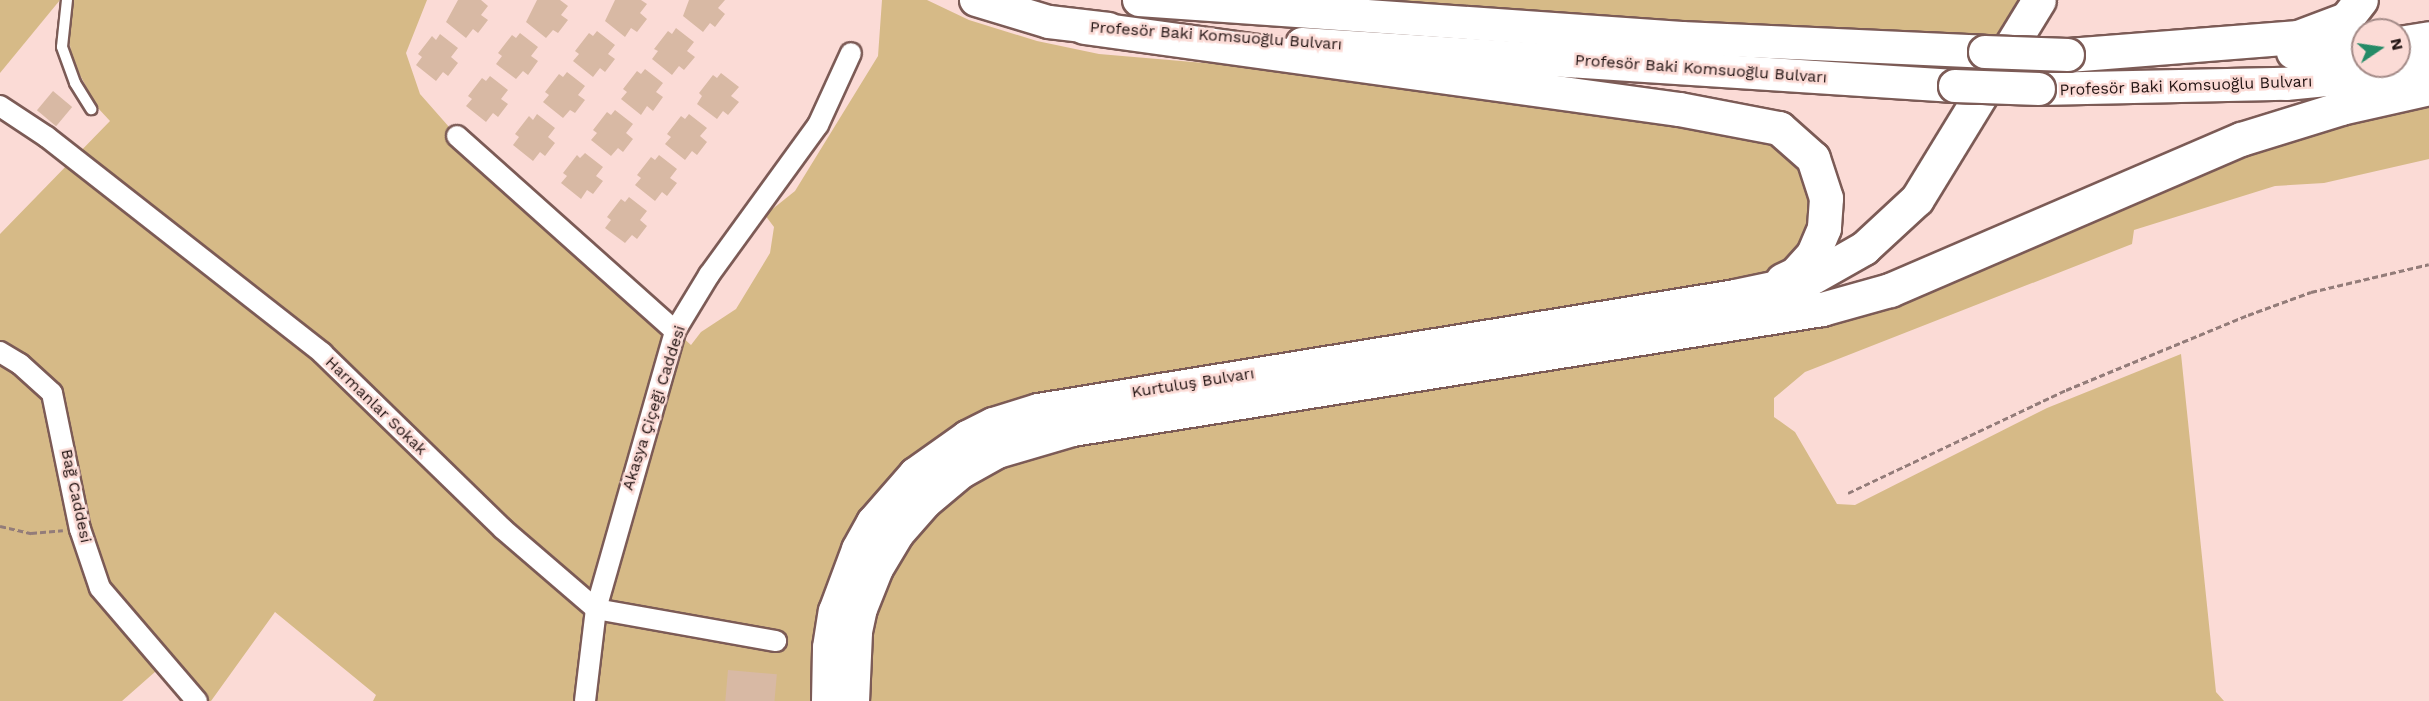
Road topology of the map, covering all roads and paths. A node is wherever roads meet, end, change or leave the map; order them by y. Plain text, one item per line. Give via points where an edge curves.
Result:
1 (67, 0) edge
2 (976, 0) edge
3 (1139, 0) edge
4 (2039, 0) edge
5 (2059, 0) edge
6 (2361, 0) edge
7 (1084, 27) junction
8 (2429, 38) edge
9 (2411, 41) edge
10 (2351, 47) edge
11 (851, 53) dead end
12 (2068, 56) junction
13 (2429, 70) edge
14 (2429, 88) edge
15 (0, 106) edge
16 (91, 109) dead end
17 (457, 136) dead end
18 (2429, 264) edge
19 (1736, 309) junction
20 (675, 331) junction
21 (0, 352) edge
22 (1848, 493) dead end
23 (0, 526) edge
24 (80, 529) junction
25 (596, 609) junction
26 (776, 641) dead end
27 (197, 701) edge
28 (585, 701) edge
29 (828, 701) edge
30 (852, 701) edge

1 - 16 lane via 62,47 71,74
2 - 7 main road, Profesör Baki Komsuoğlu Bulvarı via 1049,22
3 - 12 main road, Profesör Baki Komsuoğlu Bulvarı, bridge via 1682,38
4 - 19 highway via 1939,167 1892,226 1850,259
5 - 19 highway via 1949,188 1920,225 1887,256 1844,284 1806,302
6 - 12 highway via 2346,19 2298,37
7 - 13 main road, Profesör Baki Komsuoğlu Bulvarı, bridge via 2038,89 2286,84
7 - 19 highway via 1678,109 1779,128 1803,147 1819,170 1826,198 1824,228 1813,254 1796,274
8 - 9 highway
10 - 12 highway, Profesör Baki Komsuoğlu Bulvarı via 2306,52
11 - 20 street, Akasya Çiçeği Caddesi via 818,125 709,275
14 - 19 highway via 2341,108 2241,139 1890,290 1822,309
15 - 25 street, Harmanlar Sokak via 47,137 322,353 503,529
17 - 20 street
18 - 22 path via 2311,292 2248,315 2066,390
19 - 29 highway, Kurtuluş Bulvarı via 1065,405 993,424 943,452 915,474 873,522 845,578 835,611 829,647
19 - 30 highway, Kurtuluş Bulvarı via 1072,429 996,451 961,471 925,501 887,549 860,608
20 - 25 street, Akasya Çiçeği Caddesi
21 - 24 street, Bağ Caddesi via 52,393
23 - 24 path via 31,533
24 - 27 street, Bağ Caddesi via 100,588
25 - 26 street
25 - 28 street, Akasya Çiçeği Caddesi

